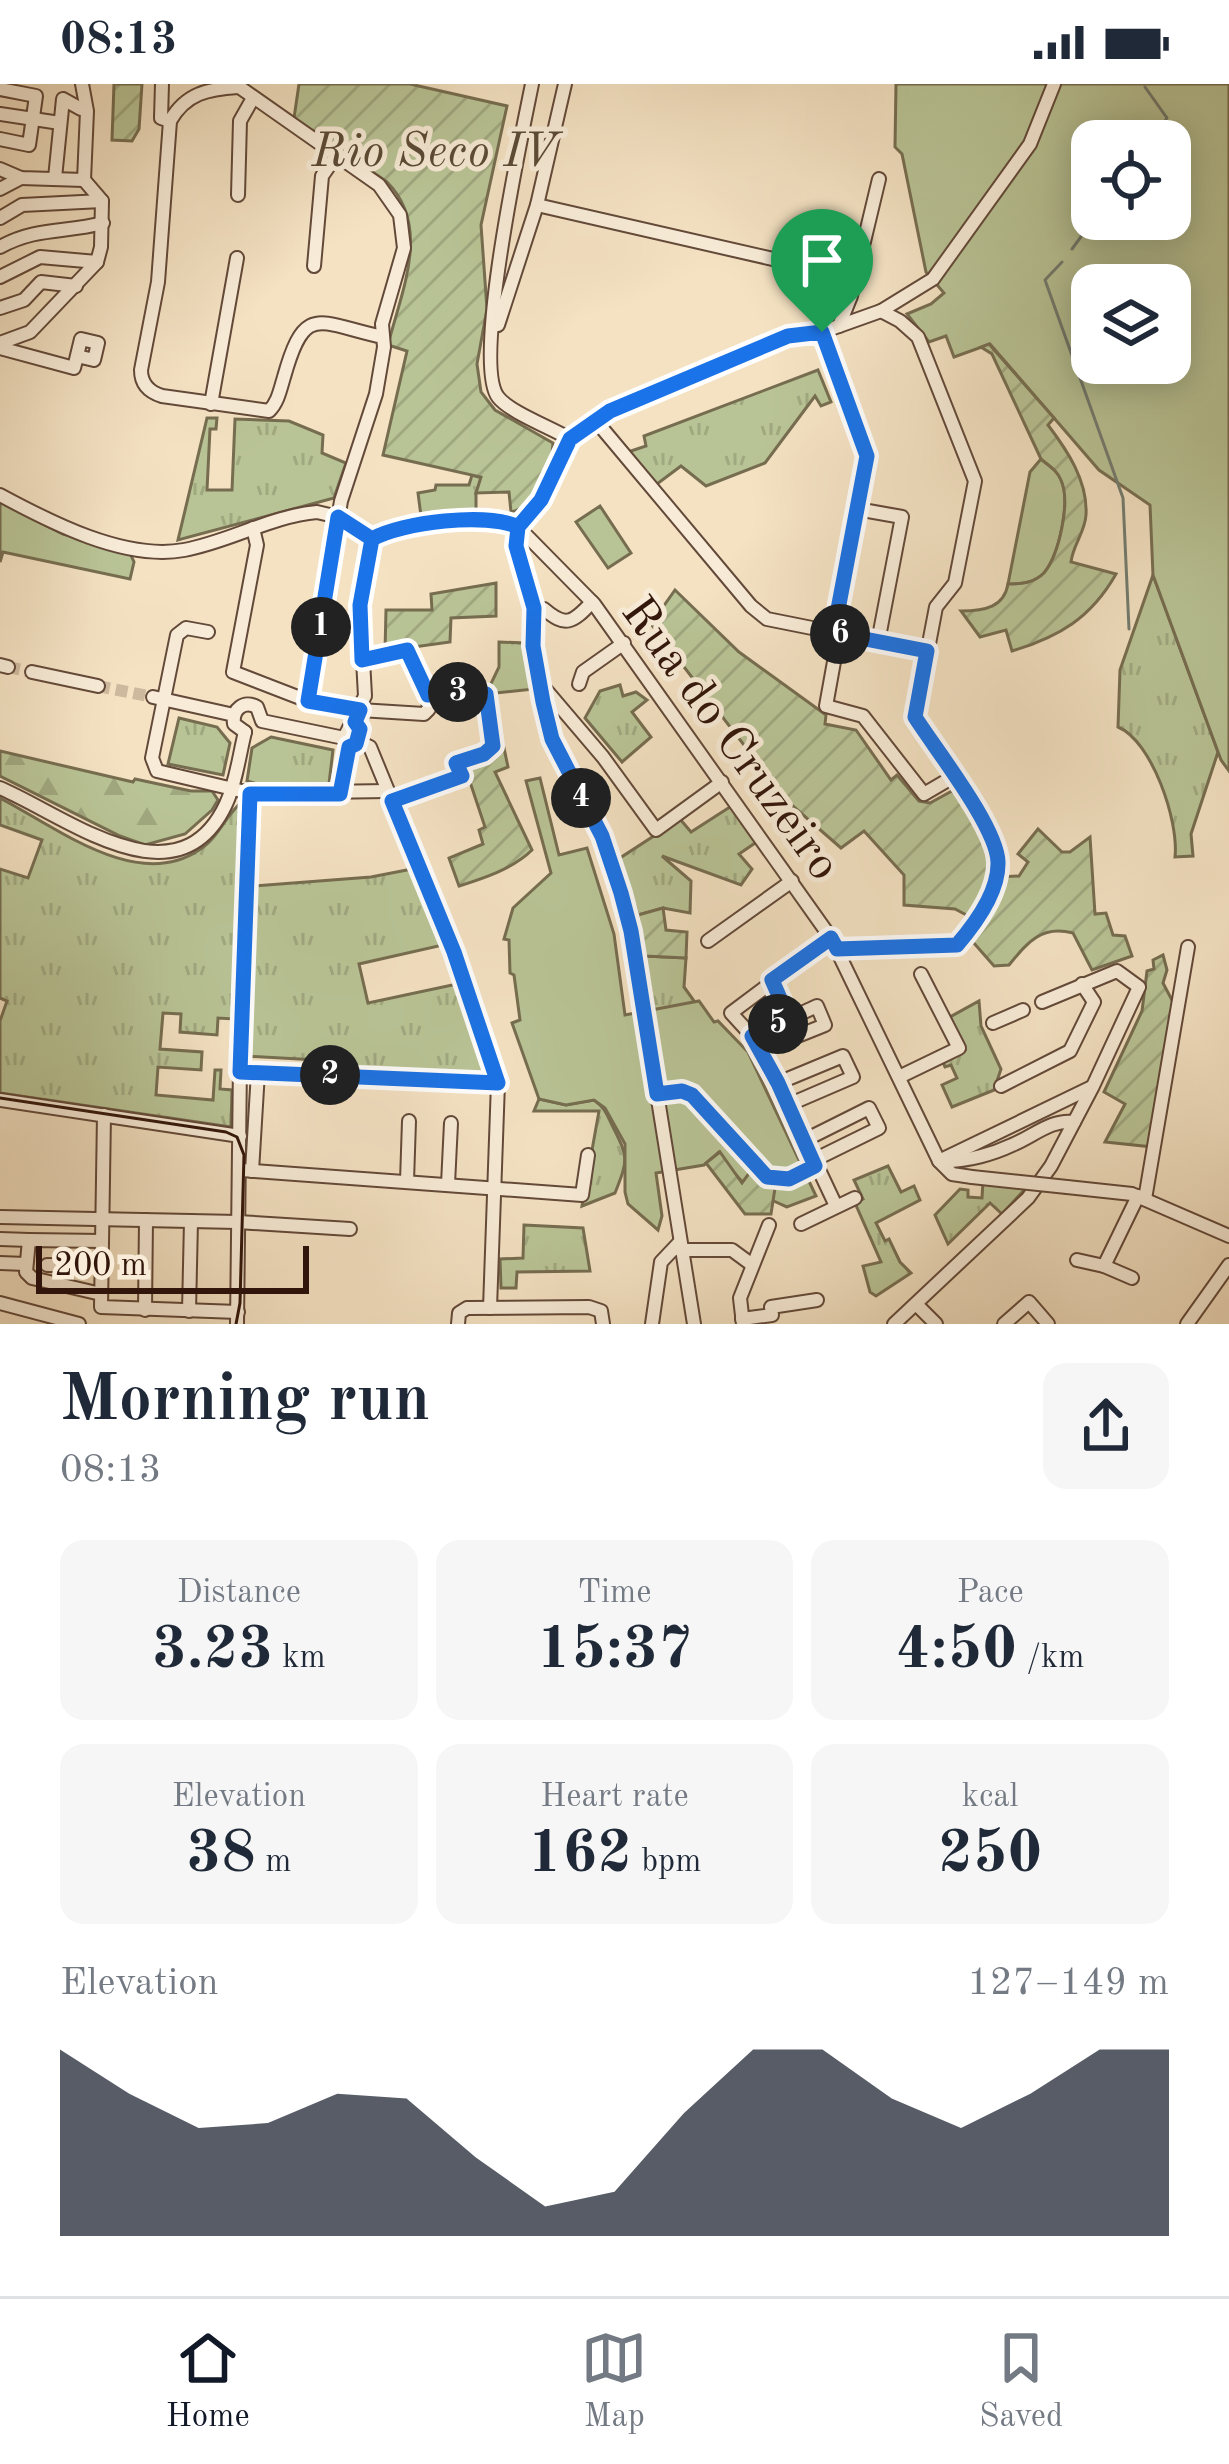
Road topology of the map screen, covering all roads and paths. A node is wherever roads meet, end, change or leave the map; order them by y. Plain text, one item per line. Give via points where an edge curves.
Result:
1 (82, 84) edge
2 (162, 84) edge
3 (532, 84) edge
4 (565, 84) edge
5 (1054, 84) edge
6 (237, 85) edge
7 (0, 89) edge
8 (253, 98) junction
9 (81, 109) dead end
10 (0, 114) edge
11 (525, 117) junction
12 (33, 120) junction
13 (170, 122) junction
14 (60, 123) junction
15 (556, 124) junction
16 (0, 140) edge
17 (336, 156) junction
18 (0, 169) edge
19 (21, 178) junction
20 (55, 178) junction
21 (879, 179) dead end
22 (84, 180) junction
23 (0, 189) edge
24 (238, 195) dead end
25 (102, 201) junction
26 (537, 205) junction
27 (0, 218) edge
28 (103, 223) junction
29 (0, 247) edge
30 (237, 258) dead end
31 (97, 262) junction
32 (314, 266) dead end
33 (497, 266) junction
34 (855, 270) junction
35 (0, 277) edge
36 (513, 279) junction
37 (76, 286) junction
38 (0, 308) edge
39 (881, 311) junction
40 (838, 326) junction
41 (822, 332) junction
42 (383, 337) junction
43 (494, 339) junction
44 (0, 345) edge
45 (77, 356) dead end
46 (211, 404) junction
47 (596, 421) junction
48 (570, 439) junction
49 (0, 495) edge
50 (857, 508) junction
51 (338, 517) junction
52 (518, 527) junction
53 (253, 528) junction
54 (372, 539) junction
55 (592, 602) junction
56 (544, 609) dead end
57 (208, 632) dead end
58 (839, 634) junction
59 (878, 642) junction
60 (624, 643) junction
61 (927, 651) junction
62 (362, 660) junction
63 (32, 672) tunnel mouth
64 (539, 682) junction
65 (579, 684) dead end
66 (98, 686) tunnel mouth
67 (428, 695) junction
68 (158, 698) junction
69 (308, 701) junction
70 (234, 715) junction
71 (358, 716) junction
72 (262, 721) junction
73 (245, 732) junction
74 (350, 742) junction
75 (953, 776) junction
76 (722, 782) junction
77 (0, 788) edge
78 (232, 788) junction
79 (250, 794) junction
80 (340, 794) junction
81 (390, 796) junction
82 (792, 881) junction
83 (708, 941) dead end
84 (834, 943) junction
85 (1188, 947) dead end
86 (921, 974) dead end
87 (772, 980) junction
88 (1082, 984) junction
89 (1042, 1002) dead end
90 (1023, 1010) dead end
91 (789, 1019) junction
92 (993, 1023) dead end
93 (752, 1036) junction
94 (760, 1052) junction
95 (240, 1072) junction
96 (258, 1072) junction
97 (899, 1077) junction
98 (498, 1083) junction
99 (778, 1083) junction
100 (1001, 1086) dead end
101 (1093, 1086) junction
102 (657, 1094) junction
103 (0, 1100) edge
104 (788, 1105) junction
105 (104, 1115) junction
106 (410, 1121) dead end
107 (1074, 1122) junction
108 (451, 1123) dead end
109 (240, 1136) junction
110 (805, 1140) junction
111 (588, 1155) dead end
112 (939, 1161) junction
113 (814, 1163) junction
114 (246, 1171) junction
115 (407, 1181) junction
116 (448, 1184) junction
117 (495, 1190) junction
118 (855, 1198) dead end
119 (1142, 1198) junction
120 (836, 1206) junction
121 (0, 1217) edge
122 (38, 1217) junction
123 (102, 1219) junction
124 (146, 1220) junction
125 (190, 1221) junction
126 (240, 1222) junction
127 (800, 1224) dead end
128 (769, 1225) dead end
129 (350, 1229) dead end
130 (1229, 1236) edge
131 (0, 1239) edge
132 (38, 1240) junction
133 (102, 1240) junction
134 (680, 1246) junction
135 (1077, 1260) dead end
136 (0, 1263) edge
137 (26, 1264) junction
138 (751, 1264) junction
139 (1229, 1264) edge
140 (101, 1266) junction
141 (1104, 1267) junction
142 (46, 1273) junction
143 (1132, 1278) dead end
144 (817, 1300) dead end
145 (102, 1301) junction
146 (0, 1303) edge
147 (916, 1305) junction
148 (497, 1308) junction
149 (145, 1310) junction
150 (189, 1311) junction
151 (238, 1318) edge
152 (772, 1319) edge
153 (742, 1322) edge
154 (79, 1324) edge
155 (458, 1324) edge
156 (501, 1324) edge
157 (603, 1324) edge
158 (652, 1324) edge
159 (694, 1324) edge
160 (894, 1324) edge
161 (936, 1324) edge
162 (1004, 1324) edge
163 (1048, 1324) edge
164 (1187, 1324) edge

1 - 22 street
2 - 13 street via 161,118
3 - 11 street
4 - 15 street
5 - 39 street via 1030,145 947,264
6 - 8 street
6 - 13 street via 192,96
7 - 12 street via 36,96
8 - 17 street
8 - 24 street via 240,121
9 - 14 street via 63,99
10 - 12 street
11 - 15 street
11 - 33 street
12 - 14 street
12 - 16 street via 29,145
13 - 46 street via 158,282 141,375 152,393
14 - 20 street
15 - 26 street
17 - 32 street via 322,176
17 - 42 street via 379,185 403,225
18 - 19 street
19 - 20 street
19 - 23 street
20 - 22 street
21 - 34 street
22 - 25 street
25 - 27 street via 22,205
25 - 28 street
26 - 34 street via 821,270
26 - 36 street
28 - 29 street via 41,230
28 - 31 street
30 - 46 street
31 - 35 street via 40,257
31 - 37 street
33 - 36 street
33 - 43 street
34 - 40 street
36 - 43 street
37 - 38 street via 41,282 24,300
37 - 44 street via 30,332
39 - 40 street
39 - 61 street via 918,337 975,481 955,583 936,607
40 - 41 street
41 - 47 street via 772,342
41 - 50 street via 867,456
42 - 46 street via 310,325 296,336 273,409
42 - 51 street via 376,394
43 - 48 street via 494,394
44 - 45 street via 74,368
47 - 48 street
47 - 58 street via 751,606 767,620
48 - 52 street via 541,500
49 - 53 street via 70,531 136,548 181,551
50 - 58 street
50 - 59 street via 902,517
51 - 53 street via 311,512
51 - 54 street
51 - 69 street
52 - 54 street via 475,520
52 - 55 street, Rua do Cruzeiro
52 - 64 street
53 - 69 street via 257,545 233,672
54 - 62 street via 360,605
55 - 56 street via 563,622
55 - 60 street, Rua do Cruzeiro
57 - 68 street via 180,629
58 - 59 street
58 - 75 street via 826,706 863,716 924,794
59 - 61 street
60 - 65 street via 583,672
60 - 76 street, Rua do Cruzeiro
61 - 75 street via 915,717
62 - 67 street via 407,650
62 - 71 street
63 - 66 street
64 - 76 street via 656,830
64 - 102 street via 552,739 621,893
67 - 71 street via 424,714
67 - 81 street via 486,694 493,746 456,763 462,776
68 - 70 street
68 - 78 street via 153,767
69 - 71 street
70 - 72 street via 253,705
70 - 73 street
71 - 74 street via 347,725
72 - 73 street
72 - 74 street
73 - 78 street
74 - 80 street
74 - 81 street via 370,747
75 - 84 street via 999,859 991,894 966,934 957,945
76 - 82 street, Rua do Cruzeiro
77 - 78 street via 124,849 154,854 211,828
78 - 79 street
79 - 80 street
79 - 95 street
80 - 81 street
81 - 98 street
82 - 83 street
82 - 84 street, Rua do Cruzeiro
84 - 87 street
84 - 97 street, Rua do Cruzeiro
85 - 119 street
86 - 97 street via 959,1048
87 - 91 street
87 - 93 street via 731,1017
88 - 89 street
88 - 100 street via 1094,1002 1070,1052
88 - 101 street via 1117,970 1138,987
90 - 92 street
91 - 93 street
91 - 94 street via 817,1006 825,1024
93 - 94 street
94 - 99 street
95 - 96 street
95 - 109 street
96 - 98 street
96 - 114 street
97 - 112 street, Rua do Cruzeiro
98 - 117 street
99 - 104 street
99 - 104 street via 843,1056 853,1077
101 - 107 street
101 - 112 street
102 - 113 street via 692,1095 767,1177 789,1179
102 - 134 street
103 - 105 street
104 - 110 street
105 - 109 street
105 - 123 street
106 - 115 street
107 - 112 street via 1059,1120 1009,1147
107 - 147 street via 1028,1198
108 - 116 street
109 - 114 street
110 - 113 street
110 - 113 street via 869,1108 879,1128
111 - 117 street via 582,1195
112 - 119 street, bridge via 952,1174
113 - 120 street
114 - 115 street
114 - 126 street
115 - 116 street
116 - 117 street
117 - 148 street
118 - 120 street
119 - 130 street
119 - 141 street
120 - 127 street
121 - 122 street
122 - 123 street
122 - 132 street
123 - 124 street
123 - 133 street
124 - 125 street
124 - 149 street
125 - 126 street
125 - 150 street
126 - 129 street
126 - 151 street
128 - 138 street
131 - 132 street
132 - 133 street
132 - 137 street
132 - 142 street
133 - 140 street
134 - 138 street via 732,1250
134 - 158 street via 661,1262
134 - 159 street
135 - 141 street
136 - 137 street
137 - 142 street via 29,1277
138 - 153 street
139 - 164 street
140 - 142 street
140 - 145 street
141 - 143 street
142 - 145 street
144 - 152 street via 772,1307
145 - 149 street
146 - 154 street
147 - 160 street
147 - 161 street
148 - 155 street via 464,1308
148 - 156 street
148 - 157 street via 597,1308
149 - 150 street
150 - 151 street
152 - 153 street
162 - 163 street via 1029,1302

